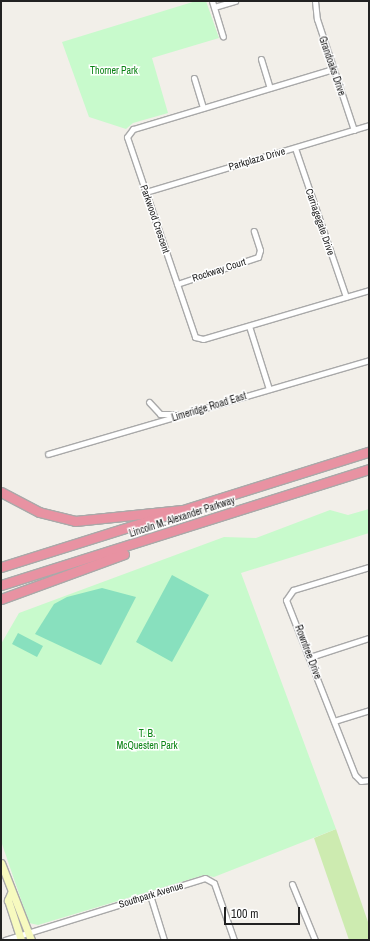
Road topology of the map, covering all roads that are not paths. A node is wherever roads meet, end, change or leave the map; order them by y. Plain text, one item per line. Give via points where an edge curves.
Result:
1 (212, 1) edge
2 (235, 1) edge
3 (315, 1) edge
4 (214, 7) junction
5 (223, 36) dead end
6 (261, 59) dead end
7 (333, 69) junction
8 (194, 78) dead end
9 (270, 88) junction
10 (203, 108) junction
11 (369, 125) edge
12 (354, 130) junction
13 (295, 148) junction
14 (146, 192) junction
15 (254, 231) dead end
16 (177, 284) junction
17 (369, 290) edge
18 (346, 297) junction
19 (249, 326) junction
20 (369, 360) edge
21 (269, 389) junction
22 (149, 402) dead end
23 (187, 413) junction
24 (369, 452) edge
25 (48, 454) dead end
26 (369, 468) edge
27 (1, 492) edge
28 (185, 510) junction
29 (231, 513) junction
30 (1, 567) edge
31 (369, 567) edge
32 (1, 585) edge
33 (1, 599) edge
34 (369, 638) edge
35 (310, 657) junction
36 (369, 710) edge
37 (334, 721) junction
38 (369, 780) edge
39 (1, 863) edge
40 (292, 884) dead end
41 (11, 893) junction
42 (150, 895) junction
43 (28, 933) junction
44 (20, 938) edge
45 (5, 940) edge
46 (31, 940) edge
47 (164, 940) edge
48 (234, 940) edge
49 (315, 940) edge

1 - 4 street
2 - 4 street
3 - 7 street, Grandoaks Drive via 316,19
4 - 5 street
6 - 9 street
7 - 9 street, Parkwood Crescent
7 - 12 street, Grandoaks Drive
8 - 10 street
9 - 10 street, Parkwood Crescent
10 - 14 street, Parkwood Crescent via 129,132 128,139
11 - 12 street, Parkplaza Drive
12 - 13 street, Parkplaza Drive
13 - 14 street, Parkplaza Drive
13 - 18 street, Carriagegate Drive
14 - 16 street, Parkwood Crescent
15 - 16 street, Rockway Court via 260,250 258,257
16 - 19 street, Parkwood Crescent via 195,337 203,339
17 - 18 street, Parkwood Crescent
18 - 19 street, Parkwood Crescent
19 - 21 street
20 - 21 street, Limeridge Road East
21 - 23 street, Limeridge Road East
22 - 23 street via 160,414
23 - 25 street, Limeridge Road East
24 - 28 highway, Lincoln M. Alexander Parkway
26 - 29 highway, Lincoln M. Alexander Parkway
27 - 28 highway via 39,512 75,521 118,518 167,508
28 - 30 highway, Lincoln M. Alexander Parkway
29 - 32 highway, Lincoln M. Alexander Parkway
29 - 33 highway via 218,521
31 - 35 street, Rowntree Drive via 288,594 287,602
34 - 35 street
35 - 37 street, Rowntree Drive
36 - 37 street
37 - 38 street, Rowntree Drive via 355,775 361,781
39 - 41 main road
40 - 49 street
41 - 43 main road via 17,898
41 - 44 main road via 8,900
42 - 43 street, Southpark Avenue
42 - 47 street
42 - 48 street, Southpark Avenue via 210,878
43 - 44 street, Southpark Avenue
43 - 46 main road
44 - 45 street, Southpark Avenue

